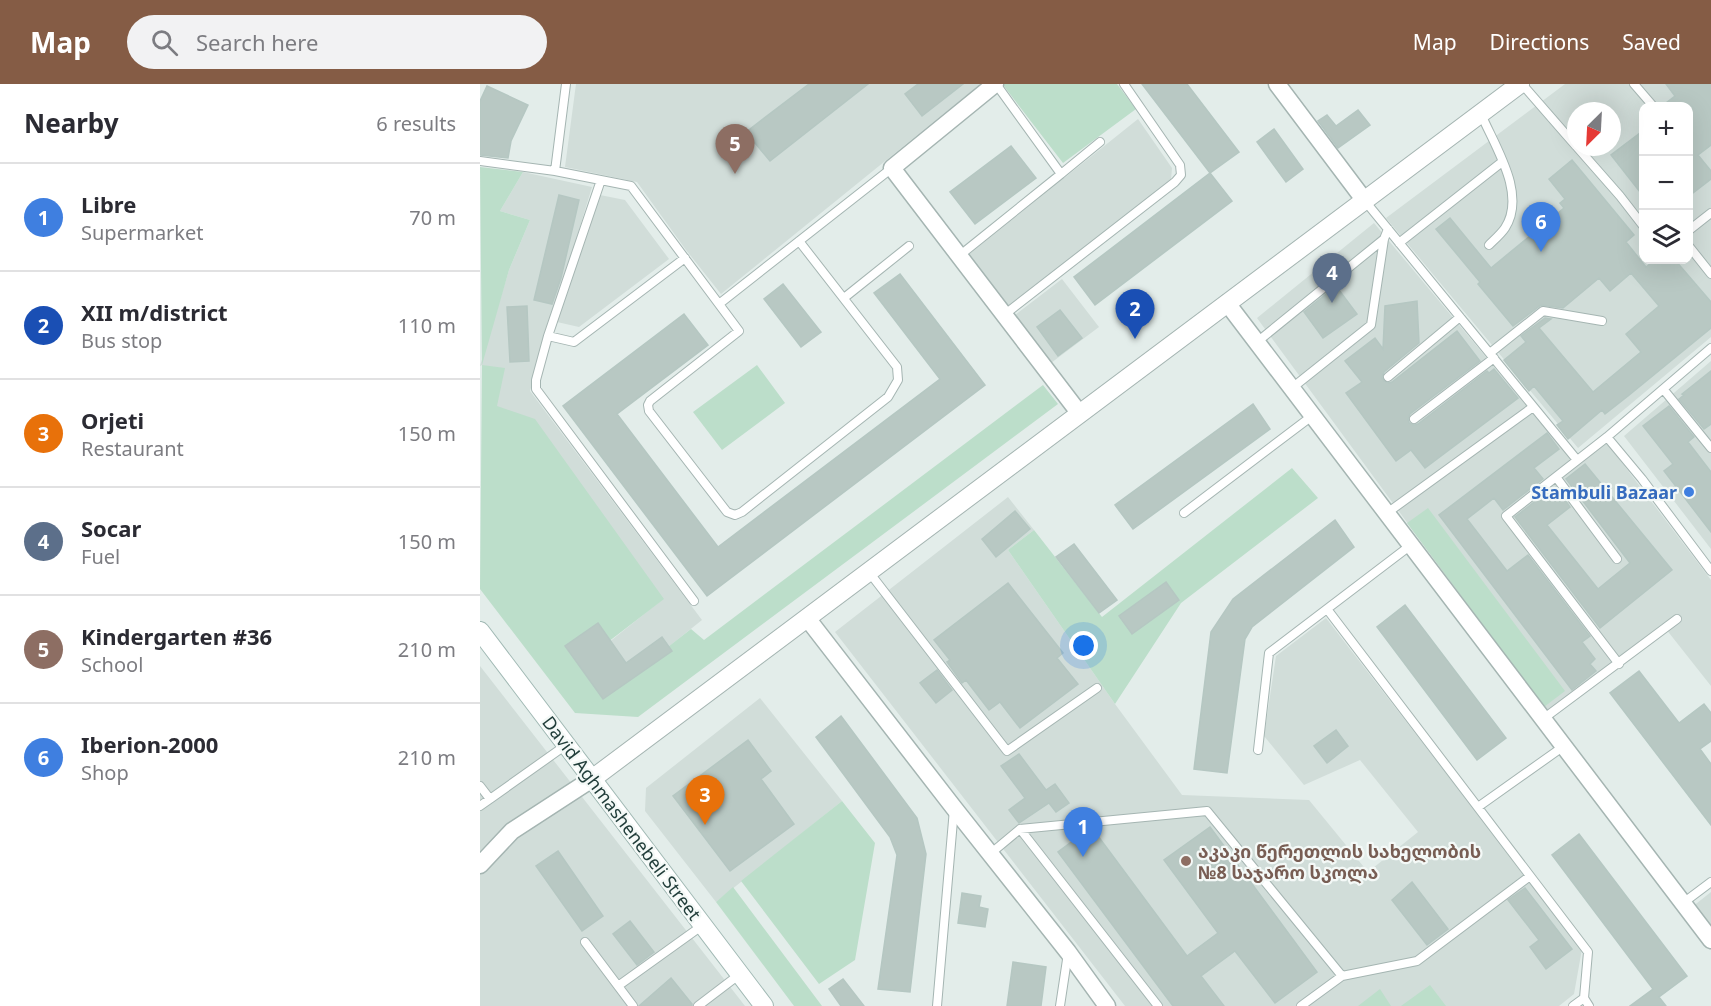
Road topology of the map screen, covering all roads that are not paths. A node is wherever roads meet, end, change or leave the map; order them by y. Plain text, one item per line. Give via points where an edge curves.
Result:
1 (566, 84) edge
2 (996, 84) edge
3 (1124, 84) edge
4 (1277, 84) edge
5 (1521, 84) edge
6 (1634, 84) edge
7 (1650, 102) edge
8 (1480, 114) junction
9 (1567, 136) edge
10 (1100, 142) dead end
11 (1585, 156) edge
12 (480, 161) edge
13 (1502, 162) junction
14 (892, 168) junction
15 (555, 171) junction
16 (1061, 174) junction
17 (601, 180) junction
18 (1365, 201) junction
19 (1711, 213) edge
20 (1639, 221) edge
21 (1693, 228) edge
22 (1388, 229) junction
23 (1384, 239) junction
24 (799, 241) junction
25 (1399, 243) junction
26 (1489, 245) dead end
27 (909, 246) dead end
28 (1693, 250) edge
29 (959, 256) junction
30 (685, 258) junction
31 (1711, 274) edge
32 (844, 298) junction
33 (1227, 303) junction
34 (719, 304) junction
35 (1004, 315) junction
36 (1460, 317) junction
37 (1602, 321) dead end
38 (548, 336) junction
39 (1257, 342) junction
40 (1711, 348) edge
41 (1492, 356) junction
42 (1388, 377) dead end
43 (1292, 388) junction
44 (1664, 390) junction
45 (1533, 407) junction
46 (1080, 414) junction
47 (1312, 416) junction
48 (1414, 419) dead end
49 (1607, 437) junction
50 (1711, 448) edge
51 (1576, 460) junction
52 (1556, 477) junction
53 (1184, 513) dead end
54 (1387, 513) junction
55 (1411, 545) junction
56 (1617, 559) dead end
57 (1711, 571) edge
58 (869, 572) junction
59 (694, 601) dead end
60 (1327, 609) junction
61 (807, 618) junction
62 (1677, 619) dead end
63 (480, 631) edge
64 (1619, 664) junction
65 (1096, 688) dead end
66 (1544, 719) junction
67 (566, 745) junction
68 (1564, 746) junction
69 (1258, 750) dead end
70 (592, 779) junction
71 (480, 786) edge
72 (490, 799) junction
73 (480, 806) edge
74 (1478, 807) junction
75 (954, 808) junction
76 (1020, 829) junction
77 (990, 854) junction
78 (480, 864) edge
79 (1530, 876) junction
80 (1711, 882) edge
81 (1683, 903) junction
82 (703, 925) junction
83 (1711, 940) edge
84 (585, 942) dead end
85 (1068, 952) junction
86 (740, 974) junction
87 (1342, 976) junction
88 (618, 986) junction
89 (1586, 1002) edge
90 (633, 1006) edge
91 (698, 1006) edge
92 (764, 1006) edge
93 (937, 1006) edge
94 (1060, 1006) edge
95 (1107, 1006) edge
96 (1158, 1006) edge
97 (1301, 1006) edge
98 (1573, 1006) edge

1 - 15 lane
2 - 14 street
2 - 16 lane
3 - 35 lane via 1180,165 1181,175
4 - 18 street
5 - 8 street
5 - 9 lane
6 - 7 lane
8 - 13 lane
8 - 18 street
10 - 16 lane
11 - 20 lane
12 - 15 lane
13 - 25 lane
13 - 26 lane via 1514,200 1506,228
14 - 24 lane
14 - 29 street
15 - 17 lane
16 - 29 lane
17 - 30 lane via 631,186
17 - 38 lane
18 - 22 lane
18 - 33 street
19 - 21 lane
22 - 23 lane
22 - 25 lane
23 - 39 lane
23 - 43 lane via 1371,325
24 - 32 lane
24 - 34 lane
25 - 36 lane
27 - 32 lane
28 - 31 lane
29 - 35 street
30 - 34 lane
30 - 38 lane via 574,342
32 - 34 lane via 897,367 898,380 888,397 735,515 727,512 648,405 739,331
33 - 39 street
33 - 46 street
35 - 46 street
36 - 41 lane
36 - 42 lane
37 - 41 lane via 1543,311
38 - 59 lane via 536,389
39 - 43 street
40 - 44 lane
41 - 45 lane
41 - 48 lane
43 - 47 street
44 - 49 lane
44 - 50 lane
45 - 51 lane
45 - 54 lane
46 - 58 street
47 - 53 lane
47 - 54 street
49 - 51 lane
49 - 57 lane
51 - 52 lane
52 - 56 lane
52 - 64 lane via 1506,516
54 - 55 street
55 - 60 lane
55 - 66 street
58 - 61 street
58 - 65 lane via 1007,751
60 - 69 lane via 1269,653
60 - 74 lane
61 - 70 street
61 - 75 street
62 - 64 lane
63 - 67 street, David Aghmashenebeli Street
64 - 66 lane
66 - 68 street
67 - 70 street, David Aghmashenebeli Street
67 - 72 lane
68 - 74 lane
68 - 81 street
70 - 78 street via 512,831
70 - 82 street, David Aghmashenebeli Street
71 - 72 lane
72 - 73 lane
74 - 79 lane
75 - 77 street
75 - 93 lane
76 - 77 lane
76 - 87 lane via 1207,811
76 - 96 lane
77 - 85 street
79 - 87 lane via 1417,961
79 - 89 lane via 1588,951
80 - 81 lane
81 - 83 street
82 - 86 street, David Aghmashenebeli Street
82 - 88 lane
84 - 88 lane
85 - 94 lane
85 - 95 street
86 - 91 lane
86 - 92 street, David Aghmashenebeli Street
87 - 97 lane
88 - 90 lane
89 - 98 lane

